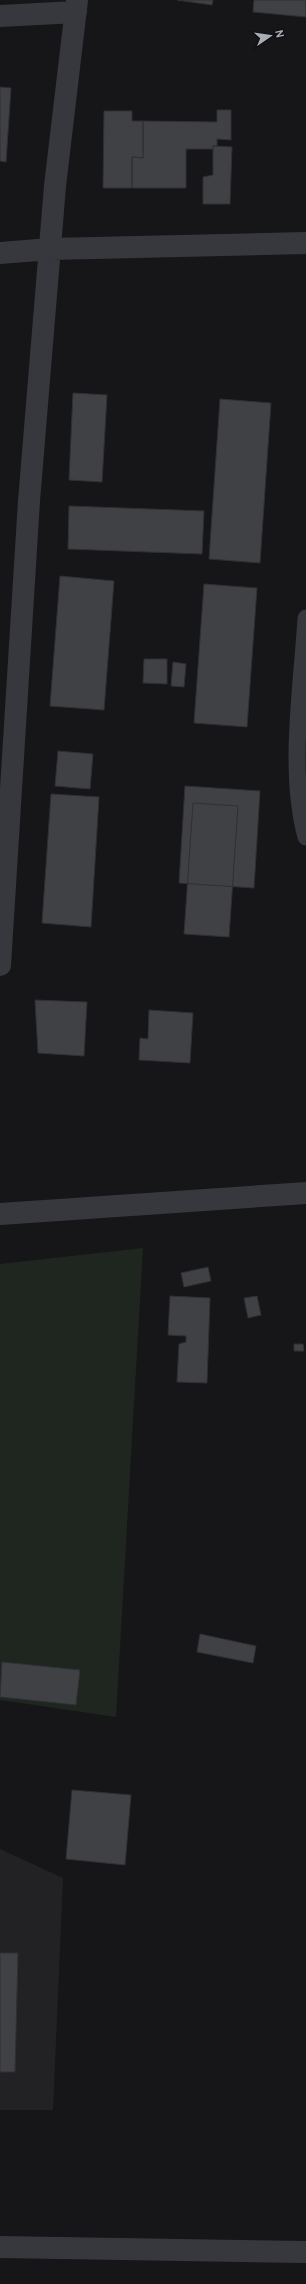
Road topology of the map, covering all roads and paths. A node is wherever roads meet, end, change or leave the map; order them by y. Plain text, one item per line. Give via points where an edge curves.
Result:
1 (77, 6) edge
2 (0, 16) edge
3 (306, 243) edge
4 (50, 249) junction
5 (0, 253) edge
6 (306, 618) edge
7 (6, 736) edge
8 (306, 837) edge
9 (0, 965) edge
10 (306, 1193) edge
11 (0, 1214) edge
12 (0, 2247) edge
13 (306, 2252) edge

1 - 2 street
1 - 4 street
3 - 4 street
4 - 5 street
4 - 7 street via 22,592
6 - 8 lane via 296,759 302,824
7 - 9 street
10 - 11 street
12 - 13 street

